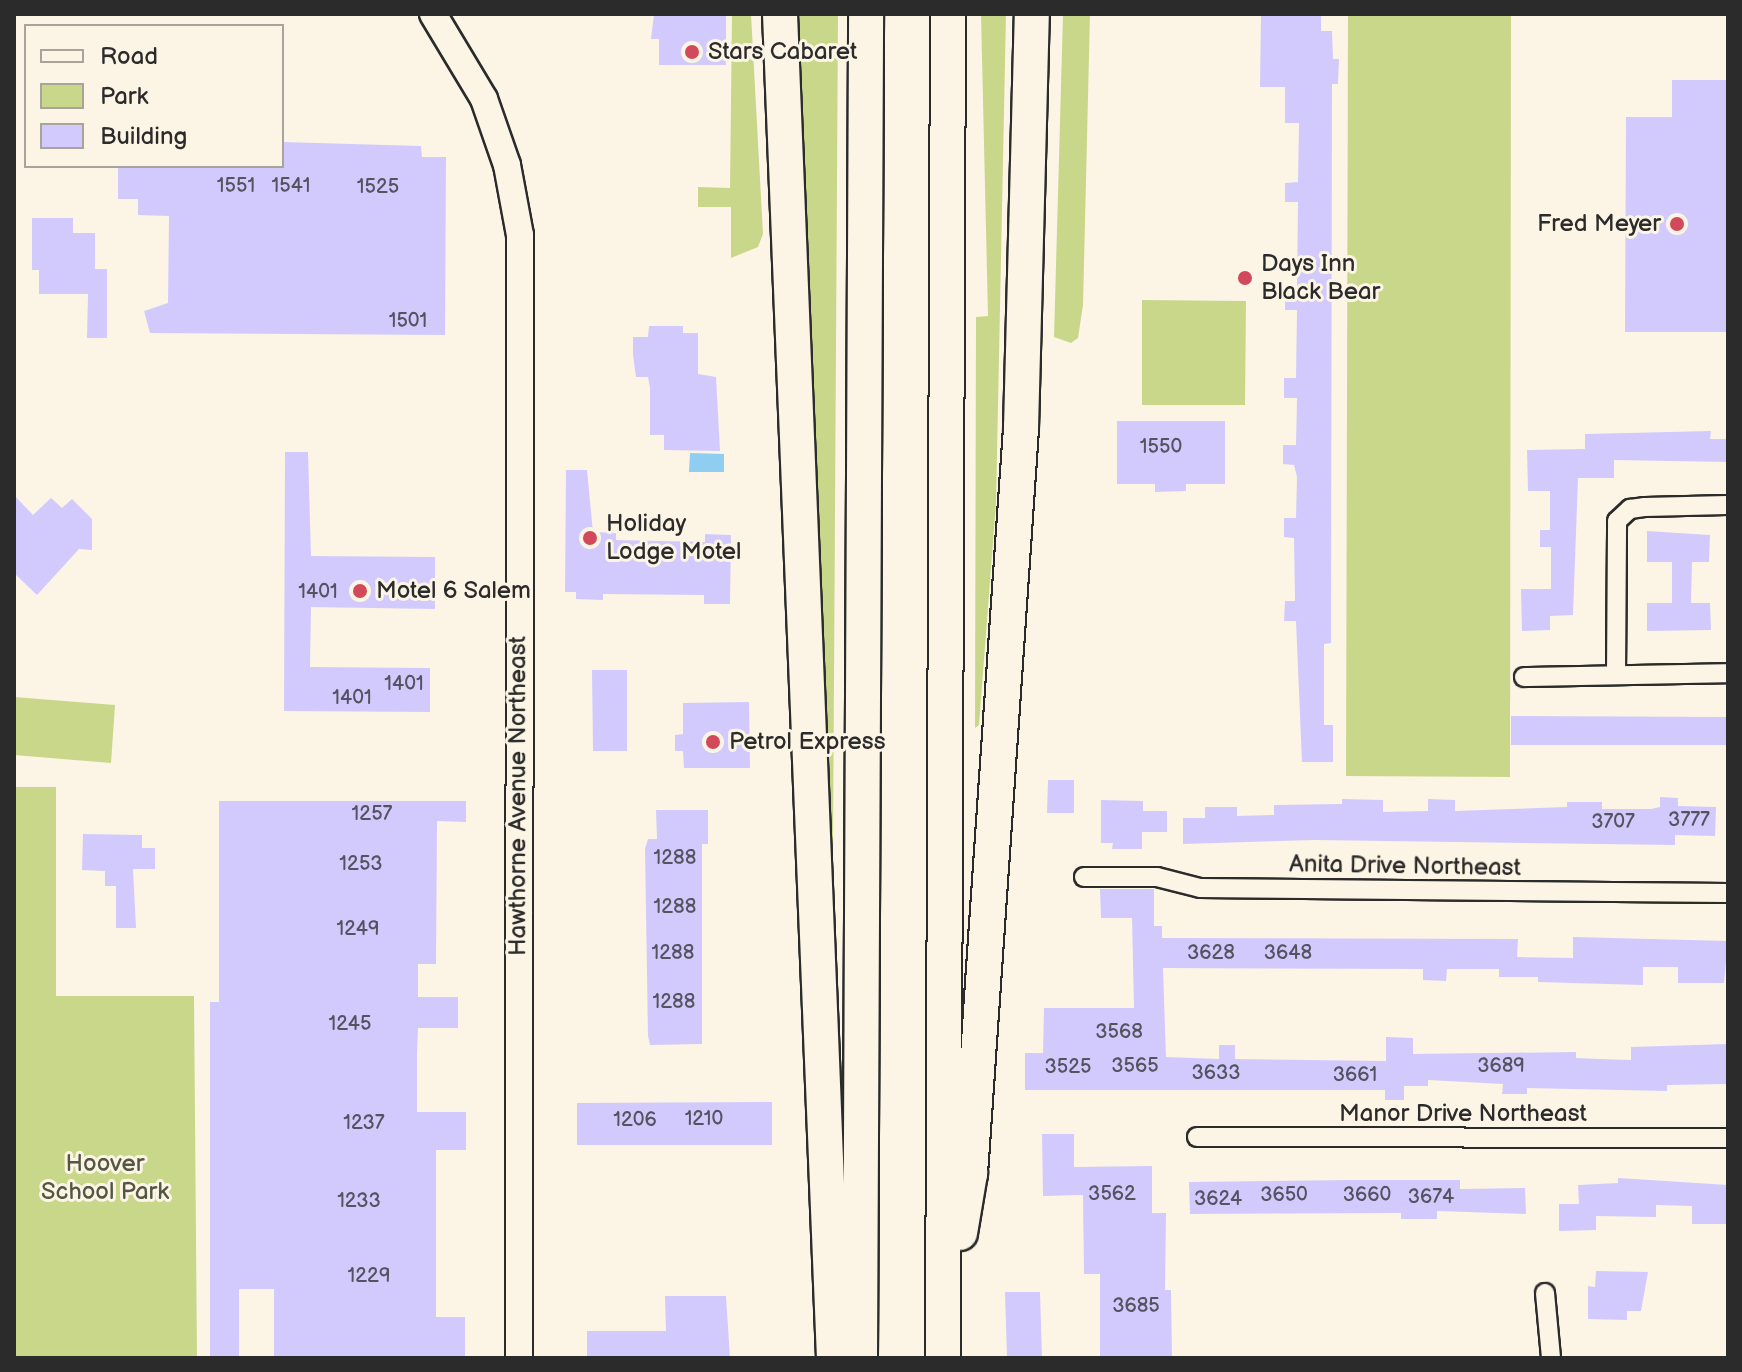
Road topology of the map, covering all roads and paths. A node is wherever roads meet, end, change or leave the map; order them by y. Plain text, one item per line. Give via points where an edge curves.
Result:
1 (433, 14) edge
2 (780, 14) edge
3 (866, 14) edge
4 (948, 14) edge
5 (1032, 14) edge
6 (1728, 505) edge
7 (1728, 673) edge
8 (1616, 675) junction
9 (1524, 677) dead end
10 (1084, 877) dead end
11 (1728, 893) edge
12 (1197, 1137) dead end
13 (1728, 1138) edge
14 (1545, 1293) dead end
15 (943, 1351) edge
16 (519, 1358) edge
17 (834, 1358) edge
18 (860, 1358) edge
19 (1551, 1358) edge

1 - 16 main road, Hawthorne Avenue Northeast via 484,99 507,165 520,235
2 - 17 highway
3 - 18 highway
4 - 15 highway
5 - 15 highway via 1022,413 1006,660 970,1173
6 - 8 street via 1630,509 1617,521
7 - 8 street
8 - 9 street
10 - 11 street, Anita Drive Northeast via 1157,877 1200,888
12 - 13 street, Manor Drive Northeast
14 - 19 street

